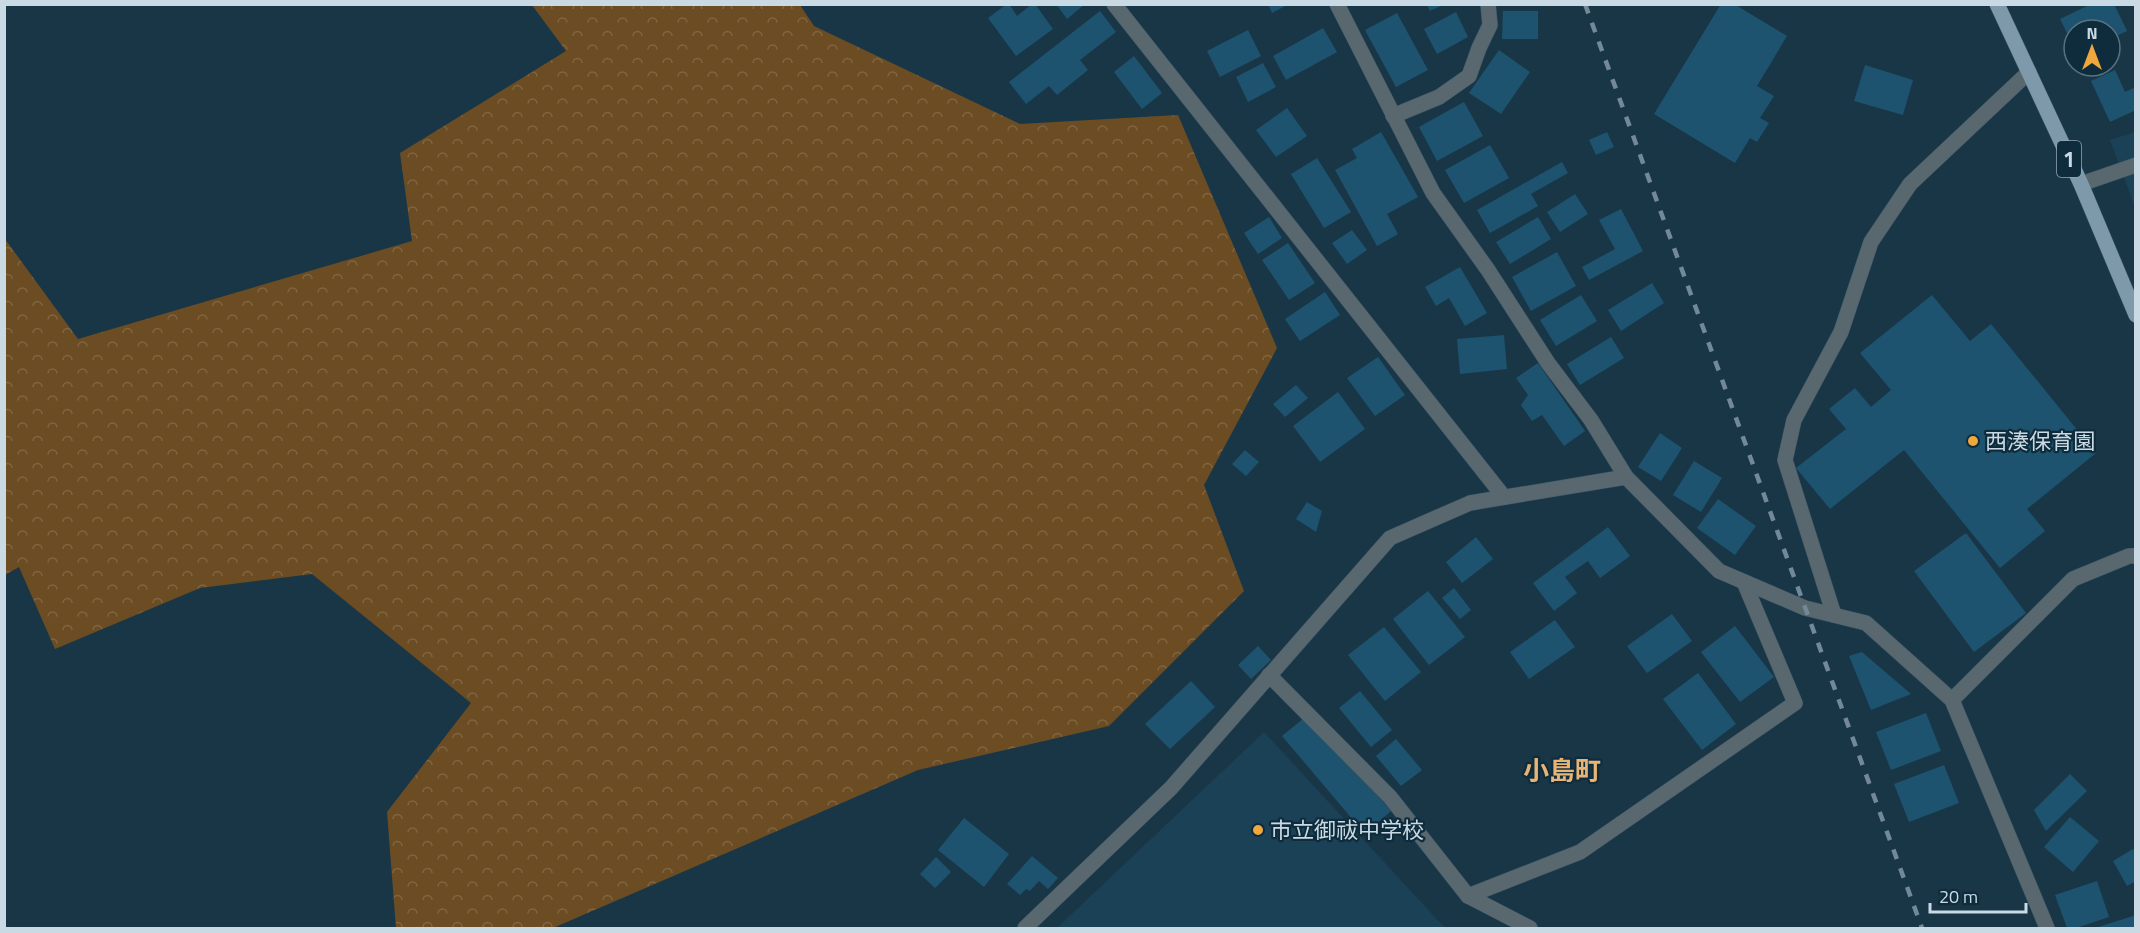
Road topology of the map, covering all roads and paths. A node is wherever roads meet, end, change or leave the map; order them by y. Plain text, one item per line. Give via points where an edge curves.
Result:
1 (1114, 4) edge
2 (1337, 4) edge
3 (1488, 4) edge
4 (1997, 4) edge
5 (2029, 72) junction
6 (1393, 116) junction
7 (2136, 165) edge
8 (2081, 184) junction
9 (2136, 315) edge
10 (1626, 477) junction
11 (1504, 497) junction
12 (2136, 556) edge
13 (1744, 582) junction
14 (1834, 615) junction
15 (1269, 675) junction
16 (1952, 700) junction
17 (1468, 896) junction
18 (1025, 928) edge
19 (1530, 928) edge
20 (2047, 928) edge

1 - 11 street
2 - 6 street
3 - 6 street via 1490,25 1469,76 1439,97
4 - 5 main road, 1
5 - 8 main road, 1
5 - 14 street via 1910,184 1890,213 1871,242 1841,332 1794,420 1785,460
6 - 10 street via 1433,193 1591,420
7 - 8 street
8 - 9 main road, 1
10 - 11 street
10 - 13 street via 1719,571
11 - 15 street via 1470,502 1390,538
12 - 16 street via 2073,579
13 - 14 street via 1805,608
13 - 17 street via 1795,704 1580,852
14 - 16 street via 1866,623
15 - 17 street via 1390,797
15 - 18 street via 1170,788
16 - 20 street
17 - 19 street

